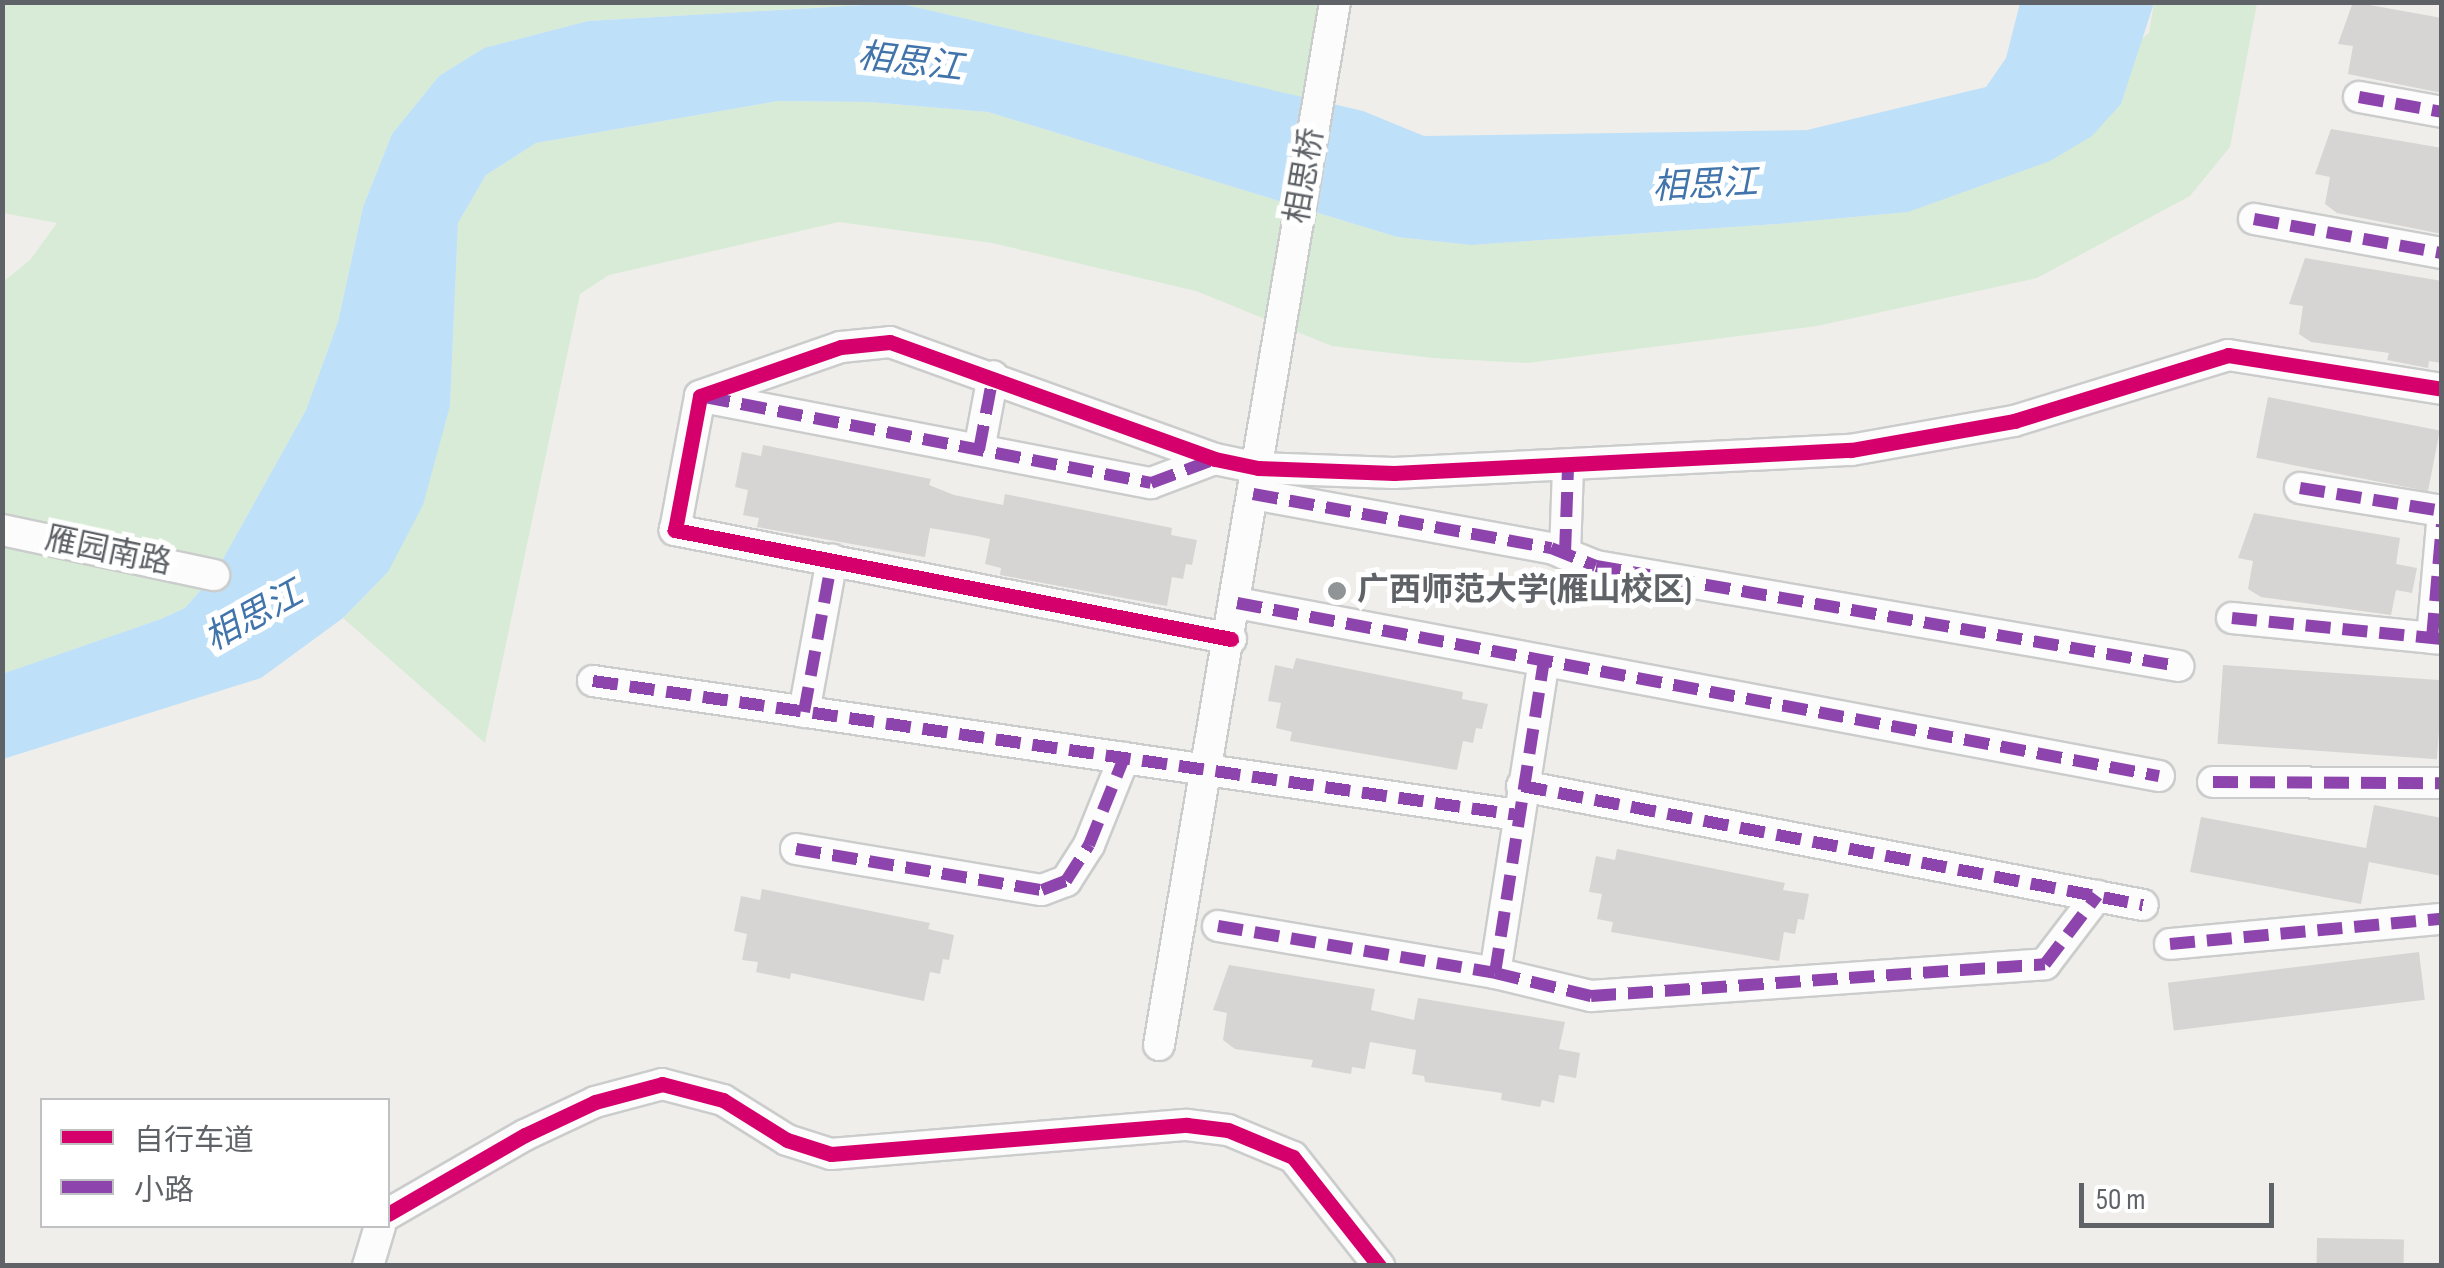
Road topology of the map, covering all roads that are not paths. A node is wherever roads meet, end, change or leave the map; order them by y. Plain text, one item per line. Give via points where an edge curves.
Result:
1 (1335, 2) edge
2 (2359, 97) dead end
3 (2442, 112) edge
4 (2254, 219) dead end
5 (2442, 253) edge
6 (993, 376) junction
7 (2442, 389) edge
8 (700, 396) junction
9 (979, 450) junction
10 (1215, 459) junction
11 (1568, 467) junction
12 (1255, 481) junction
13 (2300, 488) dead end
14 (2442, 511) edge
15 (2442, 524) edge
16 (2, 530) edge
17 (1566, 554) junction
18 (832, 560) junction
19 (214, 575) dead end
20 (1237, 603) junction
21 (2232, 618) dead end
22 (2437, 638) edge
23 (1231, 639) junction
24 (1544, 660) junction
25 (2178, 666) dead end
26 (593, 681) dead end
27 (804, 712) junction
28 (1124, 758) junction
29 (1206, 772) junction
30 (2160, 776) dead end
31 (2213, 782) dead end
32 (2442, 783) edge
33 (1520, 800) junction
34 (796, 849) dead end
35 (2097, 896) junction
36 (2142, 905) dead end
37 (2442, 919) edge
38 (1218, 926) dead end
39 (2170, 944) dead end
40 (1495, 972) junction
41 (1159, 1045) dead end
42 (390, 1213) edge
43 (379, 1228) edge
44 (368, 1266) edge
45 (1379, 1266) edge

1 - 12 street, 相思桥
2 - 3 street
4 - 5 street
6 - 8 street via 914,346 870,342
6 - 9 street
6 - 10 street
7 - 11 street via 2228,355 1932,438 1850,450
8 - 9 street
8 - 18 street via 675,530
9 - 10 street via 1152,482
10 - 12 street
11 - 12 street
11 - 17 street
12 - 17 street
12 - 20 street, 相思桥
13 - 14 street
15 - 22 street
16 - 19 street, 雁园南路
17 - 25 street via 1596,566
18 - 23 street
18 - 27 street
20 - 23 street, 相思桥
20 - 24 street
21 - 22 street
23 - 29 street, 相思桥
24 - 30 street
24 - 33 street
26 - 27 street
27 - 28 street
28 - 29 street
28 - 34 street via 1066,881 1042,890
29 - 33 street
29 - 41 street, 相思桥
31 - 32 street
33 - 35 street
33 - 40 street
35 - 36 street
35 - 40 street via 2044,964 1592,996
37 - 39 street
38 - 40 street
42 - 45 street via 525,1134 595,1102 662,1084 723,1100 786,1140 831,1154 1187,1126 1228,1130 1293,1157
43 - 44 street

